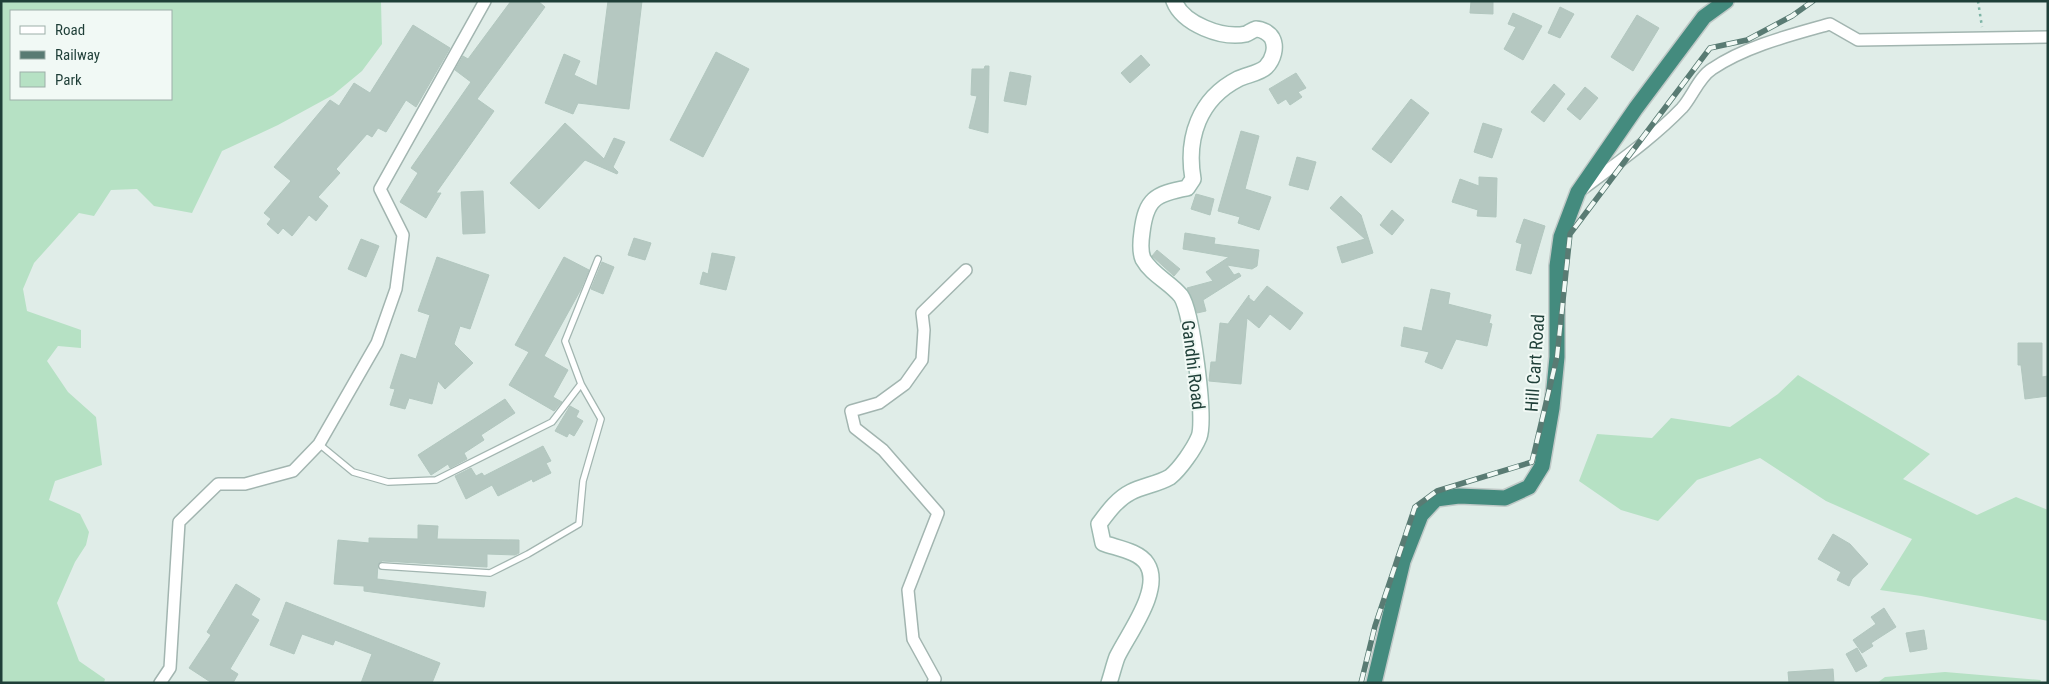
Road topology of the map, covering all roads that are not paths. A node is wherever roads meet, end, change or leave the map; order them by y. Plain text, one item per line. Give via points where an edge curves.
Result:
1 (485, 1) edge
2 (1174, 1) edge
3 (1726, 1) edge
4 (2048, 37) edge
5 (1578, 192) junction
6 (598, 259) dead end
7 (966, 270) dead end
8 (581, 384) junction
9 (319, 444) junction
10 (382, 566) dead end
11 (160, 683) edge
12 (933, 683) edge
13 (1109, 683) edge
14 (1374, 683) edge

1 - 9 street via 380,188 403,235 396,289 377,343
2 - 13 main road, Gandhi Road via 1177,9 1196,26 1223,33 1264,31 1272,38 1274,52 1266,67 1236,80 1211,99 1194,128 1190,159 1193,180 1188,188 1155,198 1145,212 1143,258 1156,275 1182,296 1192,330 1200,436 1170,476 1130,492 1111,508 1099,524 1102,543 1136,554 1147,564 1152,580 1146,603 1117,658
3 - 5 highway, Hill Cart Road via 1704,17
4 - 5 street via 1858,40 1830,24 1790,35 1710,70 1683,107 1649,139
5 - 14 highway, Hill Cart Road via 1561,236 1557,266 1557,357 1542,466 1529,487 1505,498 1436,498 1421,515 1404,561
6 - 8 lane via 565,341
7 - 12 street via 922,313 922,360 905,384 879,403 851,411 855,428 883,450 938,513 908,590 913,640 935,679
8 - 9 lane via 552,422 436,480 388,482 353,472
8 - 10 lane via 601,419 582,481 579,524 490,573
9 - 11 street via 293,471 245,484 218,484 179,522 170,668

